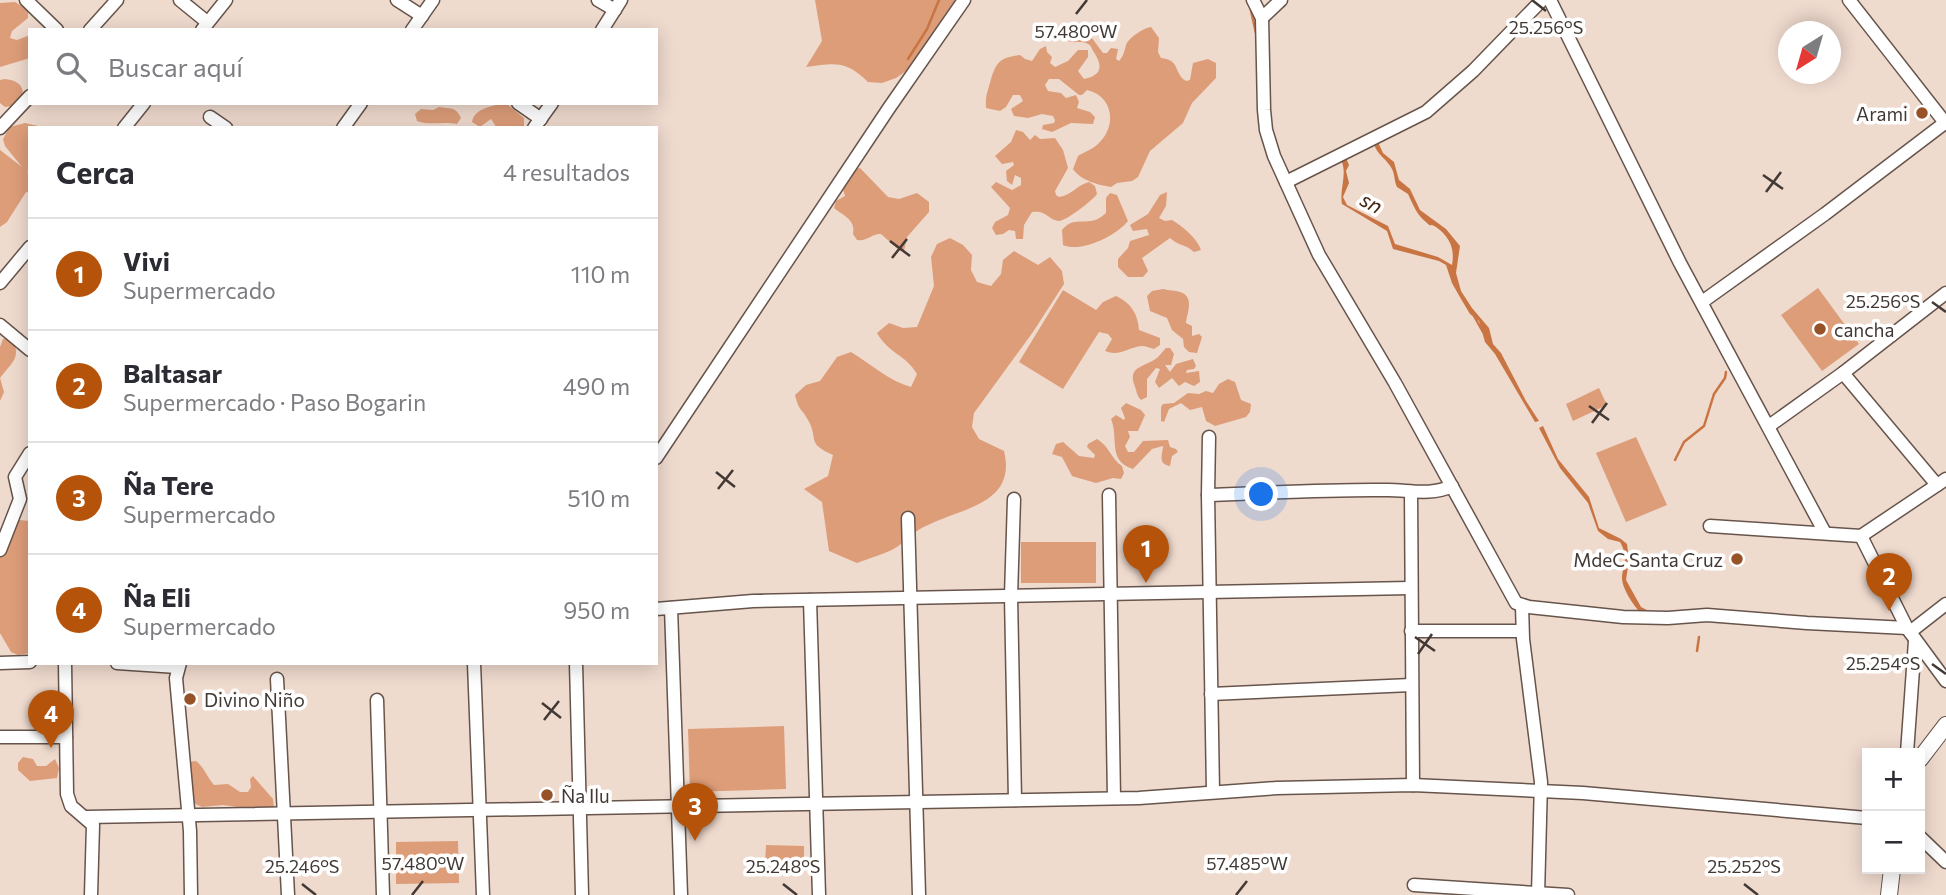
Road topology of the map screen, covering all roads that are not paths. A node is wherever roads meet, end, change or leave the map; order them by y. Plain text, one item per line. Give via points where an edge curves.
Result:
1 (26, 0) edge
2 (117, 0) edge
3 (180, 0) edge
4 (226, 0) edge
5 (397, 0) edge
6 (433, 0) edge
7 (598, 0) edge
8 (964, 0) edge
9 (1253, 0) edge
10 (1281, 0) edge
11 (1542, 0) edge
12 (1550, 0) edge
13 (1849, 0) edge
14 (618, 5) edge
15 (422, 16) junction
16 (1262, 18) junction
17 (204, 26) edge
18 (55, 28) edge
19 (92, 28) edge
20 (413, 28) edge
21 (602, 28) edge
22 (28, 98) edge
23 (142, 105) edge
24 (359, 105) edge
25 (519, 105) edge
26 (551, 105) edge
27 (210, 117) dead end
28 (3, 120) edge
29 (538, 123) edge
30 (1946, 123) edge
31 (126, 126) edge
32 (223, 126) edge
33 (344, 126) edge
34 (1286, 182) junction
35 (28, 249) edge
36 (0, 283) edge
37 (1946, 293) edge
38 (1702, 302) junction
39 (0, 325) edge
40 (28, 348) edge
41 (1843, 373) junction
42 (1769, 426) junction
43 (1209, 438) dead end
44 (658, 455) edge
45 (28, 456) edge
46 (1941, 482) edge
47 (1452, 486) junction
48 (1410, 492) junction
49 (1109, 495) dead end
50 (1208, 495) junction
51 (1014, 499) dead end
52 (908, 519) dead end
53 (1710, 526) dead end
54 (1825, 533) junction
55 (1861, 537) junction
56 (0, 550) edge
57 (1410, 588) junction
58 (1209, 592) junction
59 (1112, 594) junction
60 (1011, 596) junction
61 (911, 598) junction
62 (810, 600) junction
63 (1946, 604) edge
64 (1522, 606) junction
65 (671, 608) junction
66 (658, 609) edge
67 (1411, 631) junction
68 (1522, 631) junction
69 (1910, 634) junction
70 (28, 662) edge
71 (0, 663) edge
72 (65, 665) edge
73 (178, 665) edge
74 (474, 665) edge
75 (576, 665) edge
76 (277, 679) dead end
77 (1946, 681) edge
78 (1411, 685) junction
79 (1211, 694) junction
80 (377, 701) dead end
81 (1946, 725) edge
82 (0, 737) edge
83 (66, 737) junction
84 (1907, 748) edge
85 (1925, 753) edge
86 (1413, 785) junction
87 (1541, 791) junction
88 (1213, 792) junction
89 (1114, 798) junction
90 (1015, 800) junction
91 (917, 802) junction
92 (816, 804) junction
93 (679, 807) junction
94 (580, 808) junction
95 (480, 810) junction
96 (382, 812) junction
97 (284, 814) junction
98 (187, 815) junction
99 (86, 817) junction
100 (1862, 818) edge
101 (1925, 842) edge
102 (1946, 862) edge
103 (1891, 874) edge
104 (1415, 885) dead end
105 (1539, 894) edge
106 (92, 895) edge
107 (191, 895) edge
108 (288, 895) edge
109 (383, 895) edge
110 (483, 895) edge
111 (582, 895) edge
112 (681, 895) edge
113 (819, 895) edge
114 (919, 895) edge
115 (1568, 895) edge
116 (1889, 895) edge

1 - 18 street
2 - 19 street
3 - 17 street
4 - 17 street
5 - 15 street
6 - 15 street
7 - 14 street
8 - 44 street
9 - 16 street
10 - 16 street
11 - 34 street via 1426,112
12 - 38 street
13 - 30 street
14 - 21 street
15 - 20 street
16 - 34 street via 1266,130
22 - 28 street
23 - 31 street
24 - 33 street
25 - 29 street
26 - 29 street
27 - 32 street
30 - 38 street
34 - 47 street via 1319,255
35 - 36 street
37 - 41 street
38 - 42 street
39 - 40 street
41 - 42 street
41 - 46 street
42 - 54 street
43 - 50 street
45 - 56 street via 15,477 20,499
46 - 55 street
47 - 48 street
47 - 64 street via 1513,598
48 - 50 street
48 - 57 street
49 - 59 street
50 - 58 street
51 - 60 street
52 - 61 street
53 - 54 street
54 - 55 street
55 - 69 street
57 - 58 street
57 - 67 street
58 - 59 street
58 - 79 street
59 - 60 street
59 - 89 street
60 - 61 street
60 - 90 street
61 - 62 street
61 - 91 street
62 - 65 street
62 - 92 street
63 - 69 street
64 - 68 street
64 - 69 street via 1623,617 1707,615
65 - 66 street
65 - 93 street
67 - 68 street
67 - 78 street
68 - 87 street
69 - 77 street
69 - 84 street
70 - 71 street
72 - 83 street
73 - 98 street
74 - 95 street
75 - 94 street
76 - 97 street
78 - 79 street
78 - 86 street
79 - 88 street
80 - 96 street
81 - 85 main road
82 - 83 street
83 - 99 street via 67,794 71,806
86 - 87 street
86 - 88 street
87 - 100 street
87 - 105 street
88 - 89 street
89 - 90 street
90 - 91 street
91 - 92 street
91 - 114 street
92 - 93 street
92 - 113 street
93 - 94 street
93 - 112 street
94 - 95 street
94 - 111 street
95 - 96 street
95 - 110 street
96 - 97 street
96 - 109 street
97 - 98 street
97 - 108 street
98 - 99 street
98 - 107 street
99 - 106 street via 93,829
101 - 102 street
103 - 116 main road
104 - 105 street
105 - 115 street

